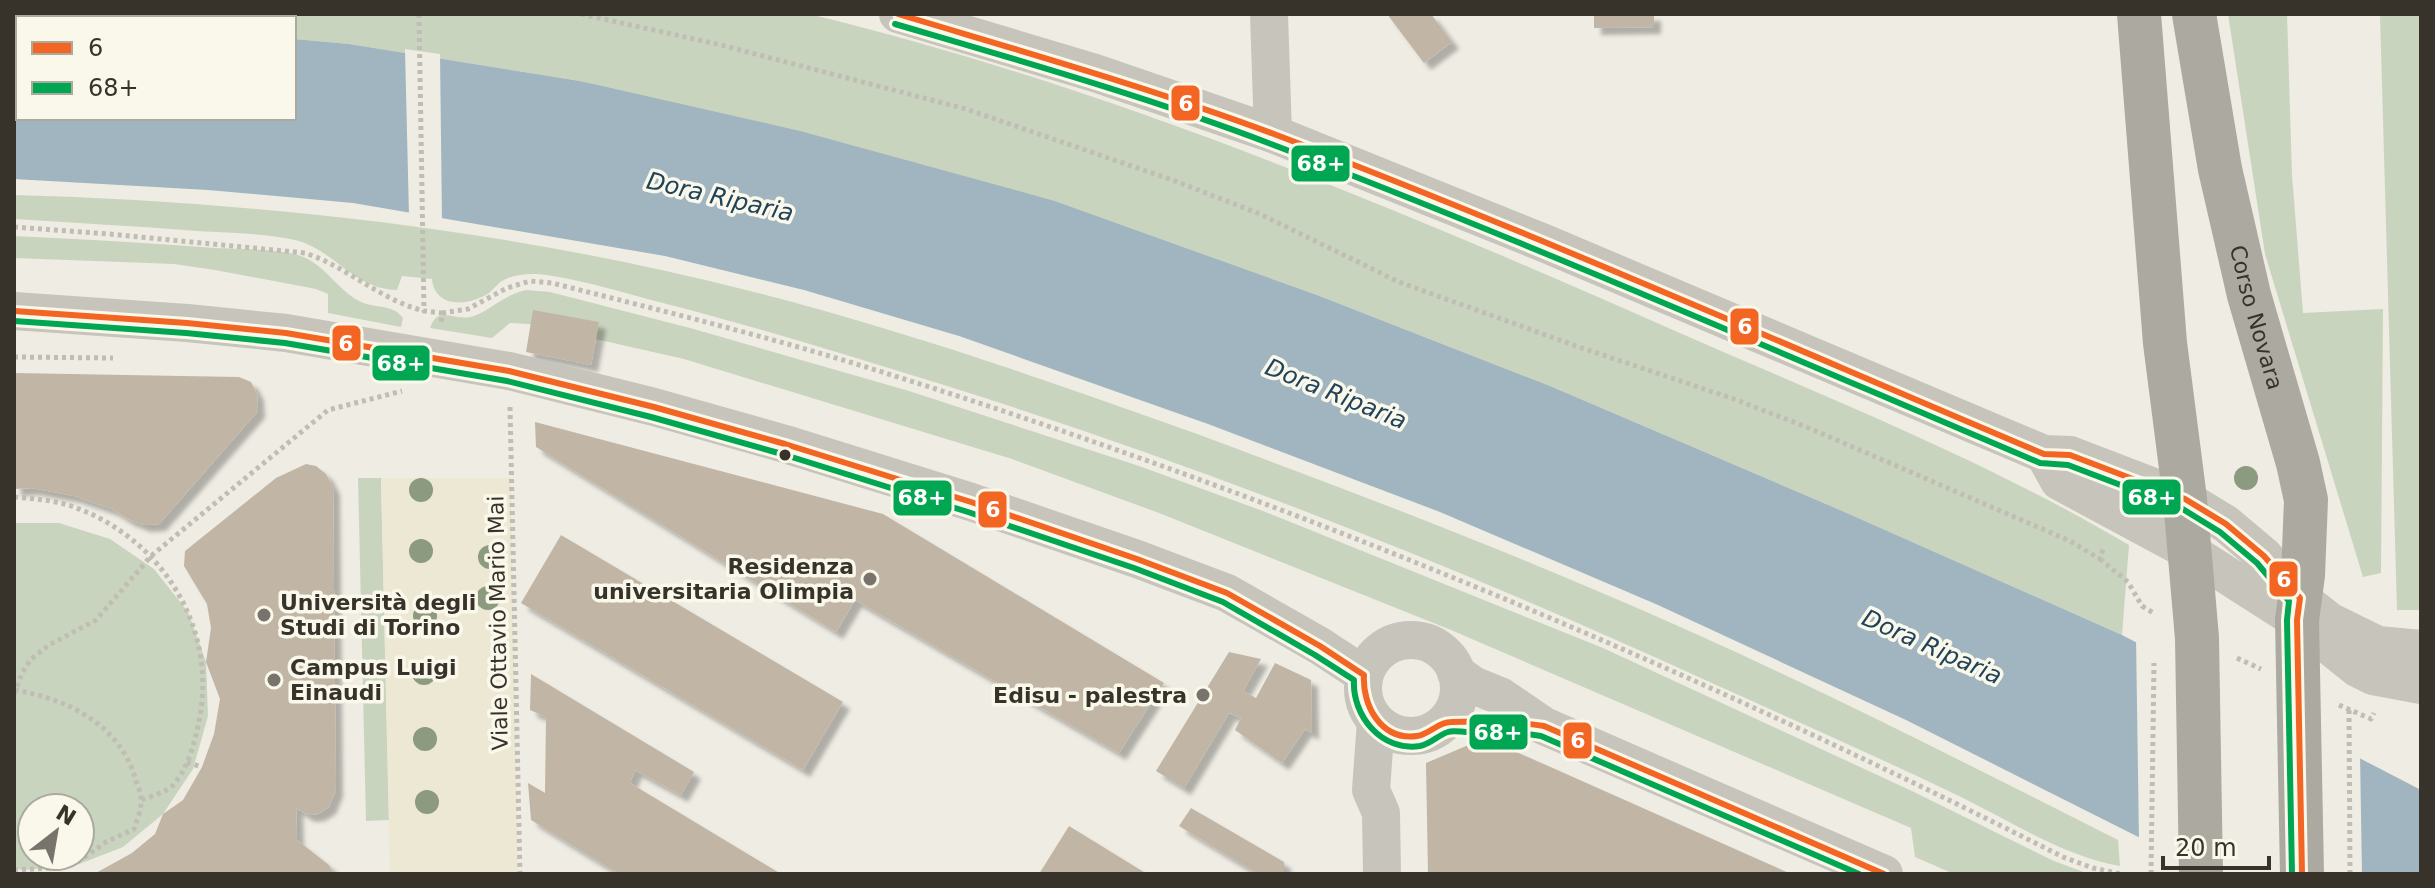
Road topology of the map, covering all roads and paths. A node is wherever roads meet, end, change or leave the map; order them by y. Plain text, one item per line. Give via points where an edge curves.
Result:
1 (419, 14) edge
2 (581, 14) edge
3 (898, 14) edge
4 (1269, 14) edge
5 (2139, 14) edge
6 (2194, 14) edge
7 (1273, 134) junction
8 (14, 227) edge
9 (425, 286) dead end
10 (14, 311) edge
11 (424, 311) dead end
12 (442, 313) dead end
13 (436, 358) junction
14 (509, 371) junction
15 (2044, 454) junction
16 (14, 497) edge
17 (2185, 499) junction
18 (2115, 511) junction
19 (2189, 551) junction
20 (151, 556) junction
21 (2298, 609) junction
22 (2421, 649) edge
23 (2154, 651) dead end
24 (1456, 673) junction
25 (1364, 675) junction
26 (2421, 685) edge
27 (15, 691) edge
28 (2349, 710) dead end
29 (1410, 726) junction
30 (1544, 726) junction
31 (187, 762) junction
32 (202, 767) dead end
33 (141, 800) junction
34 (14, 870) edge
35 (520, 874) edge
36 (1382, 874) edge
37 (1884, 874) edge
38 (2121, 874) edge
39 (2151, 874) edge
40 (2201, 874) edge
41 (2302, 874) edge
42 (2350, 874) edge

1 - 9 path
2 - 18 path via 966,109 1175,181 1260,214 1399,282 1809,428 2070,541 2100,559
3 - 7 street
4 - 7 street
5 - 17 main road via 2165,343
6 - 21 main road, Corso Novara via 2239,253 2306,500
7 - 15 street
8 - 11 path via 305,253 393,301
10 - 13 street via 286,333
12 - 38 path via 468,309 530,281 552,283 878,370 1030,420 1198,478 1518,604 1629,651 2063,857
13 - 14 street
13 - 20 path via 422,386 328,410
14 - 25 street via 785,444 1024,519 1227,593
14 - 35 path, Viale Ottavio Mario Mai
15 - 17 street via 2070,455
15 - 18 street via 2059,481
16 - 20 path via 42,499 101,518
17 - 19 main road
17 - 21 street via 2264,556
18 - 19 street
19 - 21 street
19 - 40 main road via 2197,656
20 - 27 path via 96,620 31,659
20 - 31 path via 183,601 201,653 201,709
21 - 22 street via 2378,645
21 - 26 street via 2357,668
21 - 41 main road, Corso Novara
23 - 39 path
24 - 25 street via 1439,649 1408,640 1378,653
24 - 29 street via 1455,708
24 - 30 street
25 - 29 street via 1368,709
27 - 33 path via 67,703 107,729 132,764
28 - 42 path
29 - 30 street via 1510,720
29 - 36 street via 1381,813
30 - 37 street
31 - 32 path
31 - 33 path via 173,786
33 - 34 path via 134,829 82,859 52,868

